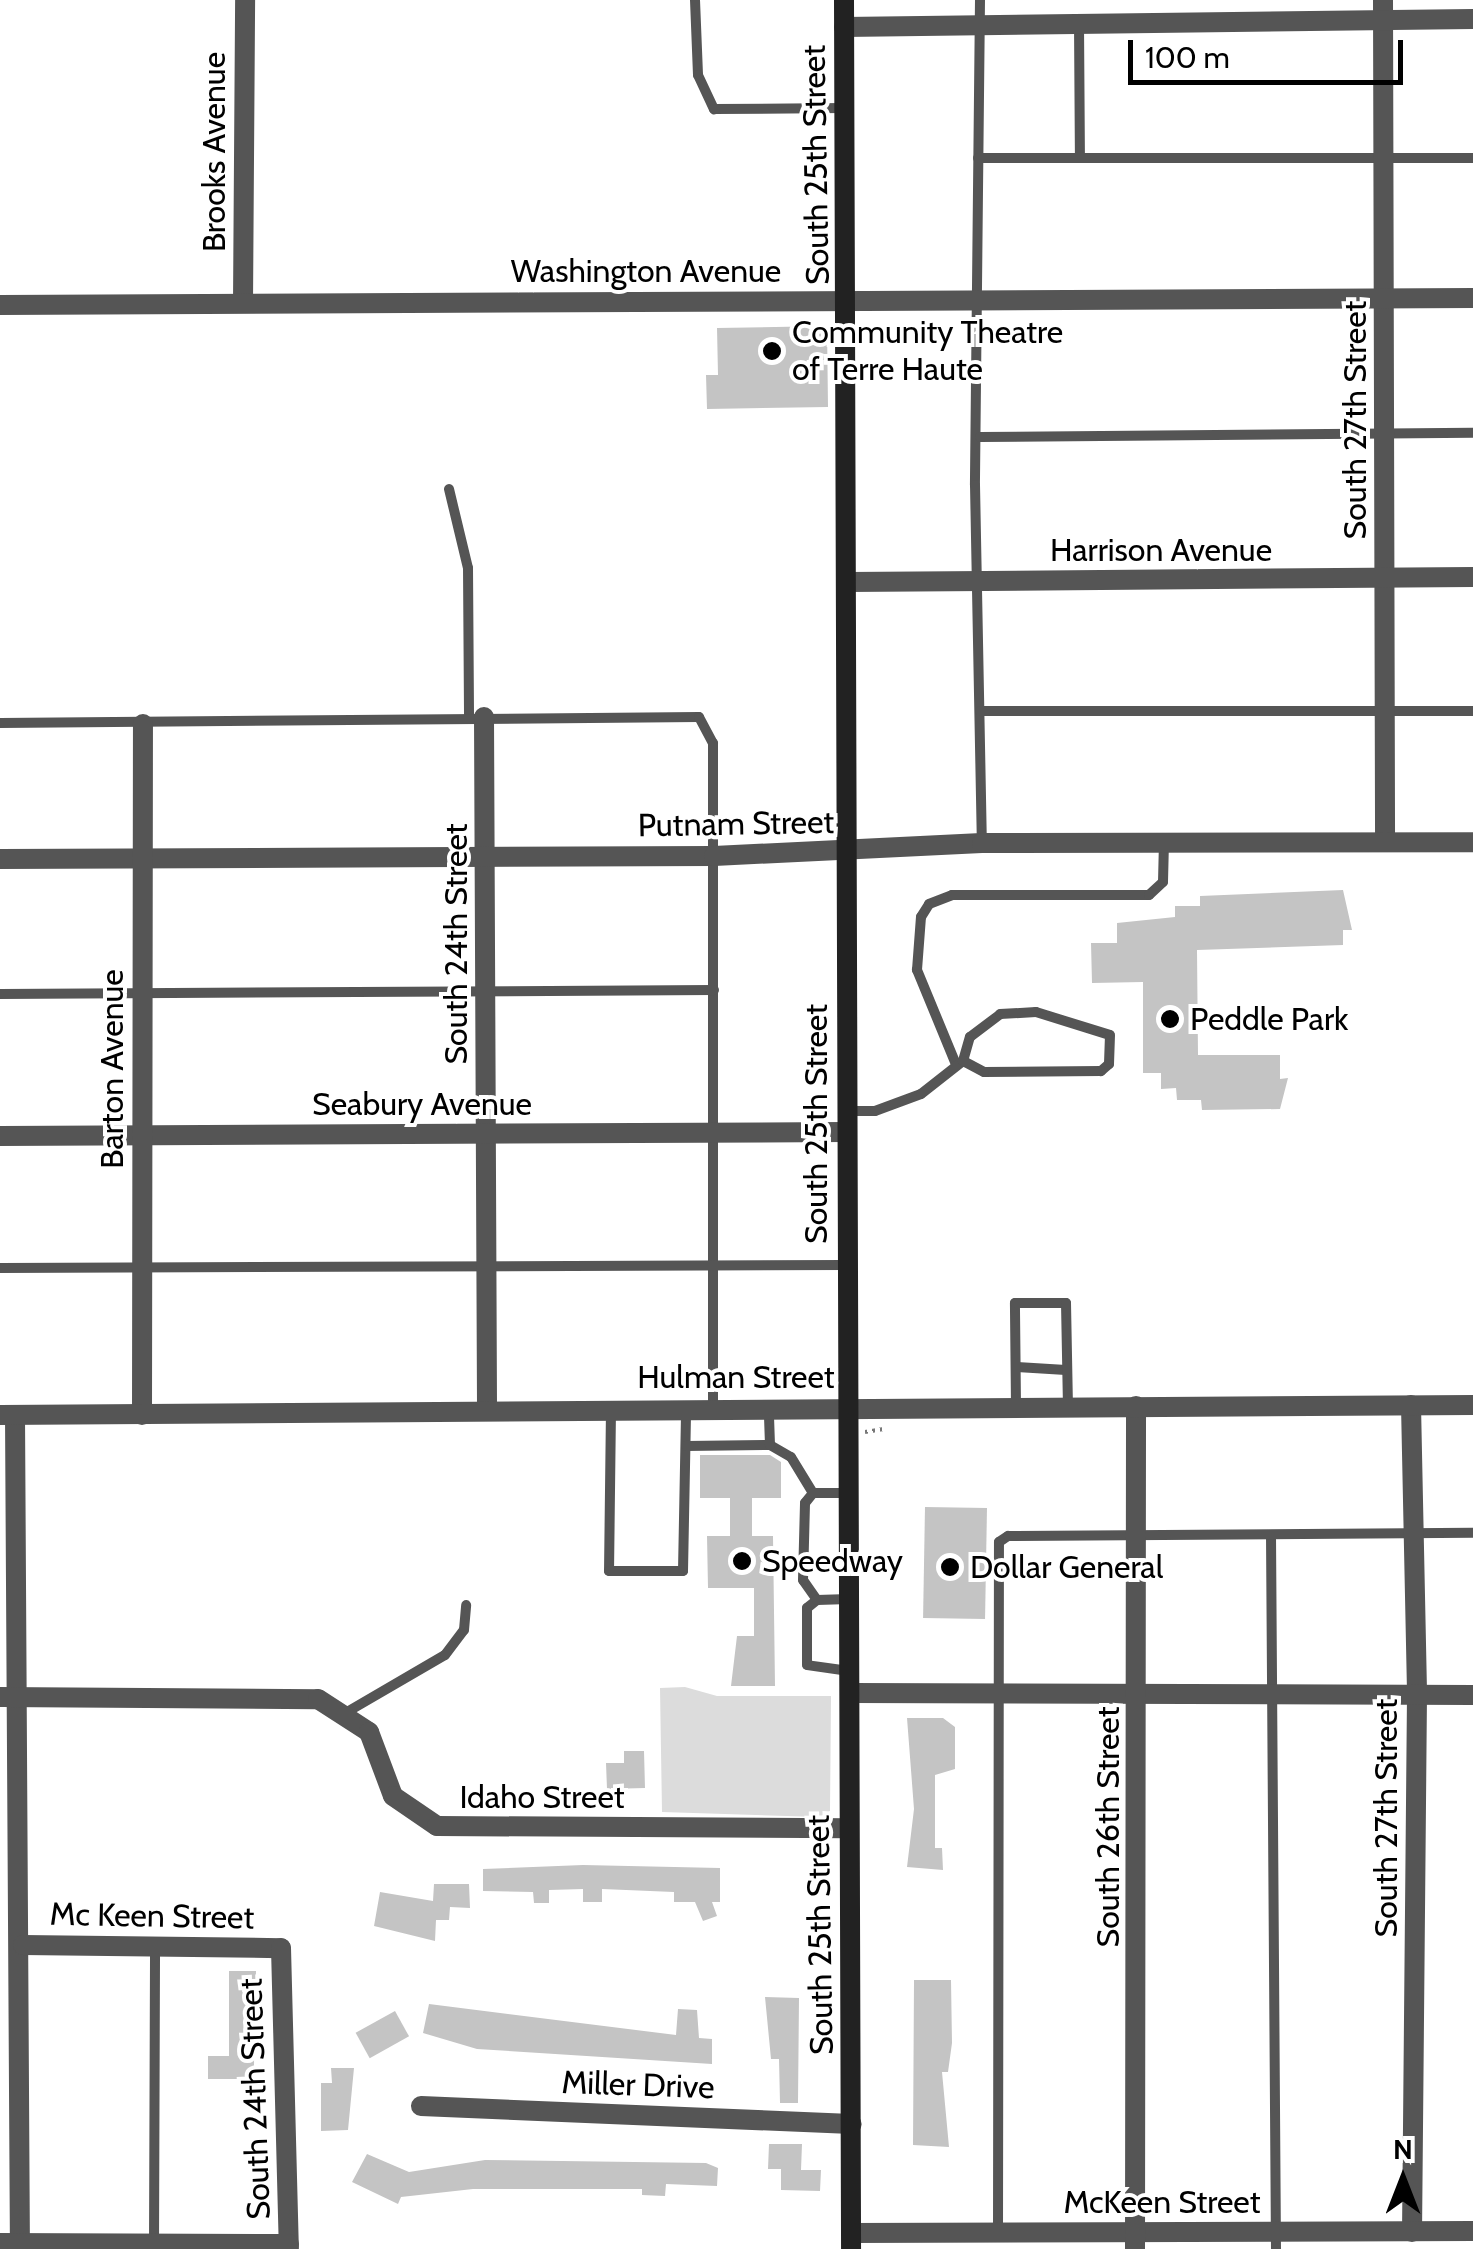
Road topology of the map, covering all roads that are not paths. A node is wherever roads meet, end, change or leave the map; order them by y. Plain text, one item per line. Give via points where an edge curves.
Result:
1 (245, 0) edge
2 (695, 0) edge
3 (844, 0) edge
4 (980, 0) edge
5 (1383, 10) edge
6 (1473, 20) edge
7 (1079, 22) junction
8 (980, 23) junction
9 (844, 26) junction
10 (846, 108) junction
11 (978, 158) junction
12 (1080, 158) junction
13 (1384, 158) junction
14 (1473, 158) edge
15 (1386, 298) junction
16 (1473, 298) edge
17 (849, 300) junction
18 (976, 300) junction
19 (243, 304) junction
20 (0, 305) edge
21 (1385, 433) junction
22 (1473, 433) edge
23 (980, 437) junction
24 (449, 489) dead end
25 (1473, 577) edge
26 (1384, 578) junction
27 (977, 580) junction
28 (850, 582) junction
29 (980, 711) junction
30 (1473, 711) edge
31 (1383, 712) junction
32 (476, 717) junction
33 (0, 723) edge
34 (144, 724) junction
35 (1164, 841) junction
36 (1385, 841) junction
37 (1473, 842) edge
38 (982, 843) junction
39 (847, 852) junction
40 (714, 856) junction
41 (144, 858) junction
42 (486, 858) junction
43 (0, 859) edge
44 (714, 990) junction
45 (486, 992) junction
46 (0, 994) edge
47 (143, 994) junction
48 (959, 1062) junction
49 (845, 1122) junction
50 (713, 1132) junction
51 (487, 1134) junction
52 (142, 1135) junction
53 (0, 1136) edge
54 (846, 1265) junction
55 (487, 1266) junction
56 (712, 1266) junction
57 (142, 1267) junction
58 (0, 1268) edge
59 (1017, 1367) junction
60 (1066, 1370) junction
61 (1410, 1405) junction
62 (1473, 1405) edge
63 (1016, 1406) junction
64 (1068, 1406) junction
65 (1136, 1406) junction
66 (846, 1407) junction
67 (612, 1408) junction
68 (686, 1408) junction
69 (713, 1408) junction
70 (769, 1408) junction
71 (486, 1410) junction
72 (8, 1415) edge
73 (142, 1416) junction
74 (770, 1445) junction
75 (686, 1446) junction
76 (813, 1494) junction
77 (847, 1494) junction
78 (1413, 1533) junction
79 (1473, 1533) edge
80 (1271, 1534) junction
81 (1137, 1537) junction
82 (817, 1600) junction
83 (849, 1600) junction
84 (466, 1605) dead end
85 (850, 1671) junction
86 (851, 1693) junction
87 (998, 1694) junction
88 (1139, 1694) junction
89 (1273, 1694) junction
90 (1417, 1695) junction
91 (1473, 1695) edge
92 (10, 1696) edge
93 (347, 1712) junction
94 (848, 1828) junction
95 (22, 1945) junction
96 (155, 1946) junction
97 (280, 1948) joint
98 (421, 2106) dead end
99 (852, 2124) junction
100 (998, 2232) junction
101 (1412, 2232) junction
102 (1473, 2232) edge
103 (1276, 2240) edge
104 (851, 2241) edge
105 (1135, 2241) edge
106 (13, 2245) edge
107 (154, 2246) edge
108 (289, 2246) edge

1 - 19 street, Brooks Avenue
2 - 10 lane via 698,75 714,110
3 - 9 main road, South 25th Street
4 - 8 lane
5 - 6 street
5 - 7 street
5 - 13 street, South 27th Street
7 - 8 street
7 - 12 lane
8 - 9 street
8 - 11 lane
9 - 10 main road, South 25th Street
10 - 17 main road, South 25th Street
11 - 12 lane
11 - 18 lane
12 - 13 lane
13 - 14 lane
13 - 15 street, South 27th Street
15 - 16 street, Washington Avenue
15 - 18 street, Washington Avenue
15 - 21 street, South 27th Street
17 - 18 street, Washington Avenue
17 - 19 street, Washington Avenue
17 - 28 main road, South 25th Street
18 - 23 lane
19 - 20 street, Washington Avenue
21 - 22 lane
21 - 23 lane
21 - 26 street, South 27th Street
23 - 27 lane
24 - 32 lane via 468,568
25 - 26 street, Harrison Avenue
26 - 27 street, Harrison Avenue
26 - 31 street, South 27th Street
27 - 28 street, Harrison Avenue
27 - 29 lane
28 - 39 main road, South 25th Street
29 - 31 lane
29 - 38 lane
30 - 31 lane
31 - 36 street, South 27th Street
32 - 34 lane
32 - 40 lane via 699,717 713,743
32 - 42 street, South 24th Street
33 - 34 lane
34 - 41 street, Barton Avenue
35 - 36 street, Putnam Street
35 - 38 street, Putnam Street
35 - 48 lane via 1163,882 1149,894 952,894 929,904 917,970
36 - 37 street, Putnam Street
38 - 39 street, Putnam Street
39 - 40 street, Putnam Street
39 - 49 main road, South 25th Street
40 - 42 street, Putnam Street
40 - 44 lane
41 - 42 street, Putnam Street
41 - 43 street, Putnam Street
41 - 47 street, Barton Avenue
42 - 45 street, South 24th Street
44 - 45 lane
44 - 50 lane
45 - 47 lane
45 - 51 street, South 24th Street
46 - 47 lane
47 - 52 street, Barton Avenue
48 - 48 lane via 977,1030 1018,1010 1110,1035 1109,1064 1102,1071 984,1072
48 - 49 lane via 910,1099
49 - 50 street, Seabury Avenue
49 - 54 main road, South 25th Street
50 - 51 street, Seabury Avenue
50 - 56 lane
51 - 52 street, Seabury Avenue
51 - 55 street, South 24th Street
52 - 53 street, Seabury Avenue
52 - 57 street, Barton Avenue
54 - 56 lane
54 - 66 main road, South 25th Street
55 - 56 lane
55 - 57 lane
55 - 71 street, South 24th Street
56 - 69 lane
57 - 58 lane
57 - 73 street, Barton Avenue
59 - 60 lane
59 - 60 lane via 1015,1303 1066,1303
59 - 63 lane
60 - 64 lane
61 - 62 street, Hulman Street
61 - 65 street, Hulman Street
61 - 78 street, South 27th Street
63 - 64 street, Hulman Street
63 - 66 street, Hulman Street
64 - 65 street, Hulman Street
65 - 81 street, South 26th Street
66 - 70 street, Hulman Street
66 - 77 main road, South 25th Street
67 - 68 street, Hulman Street
67 - 71 street, Hulman Street
67 - 75 lane via 609,1572 683,1572
68 - 69 street, Hulman Street
68 - 75 lane
69 - 70 street, Hulman Street
70 - 74 lane
71 - 73 street, Hulman Street
72 - 73 street, Hulman Street
72 - 92 street
74 - 75 lane
74 - 76 lane via 792,1457
76 - 77 lane
76 - 82 lane via 805,1503 803,1580
77 - 83 main road, South 25th Street
78 - 79 lane
78 - 80 lane
78 - 90 street, South 27th Street
80 - 81 lane
80 - 89 lane
81 - 87 lane via 1008,1536 999,1542
81 - 88 street, South 26th Street
82 - 83 lane
82 - 85 lane via 808,1608 807,1664 815,1671
83 - 85 main road, South 25th Street
84 - 93 lane via 464,1630 445,1655
85 - 86 main road, South 25th Street
86 - 87 street
86 - 94 main road, South 25th Street
87 - 88 street
87 - 100 lane
88 - 89 street
88 - 105 street, South 26th Street
89 - 90 street
89 - 103 lane
90 - 91 street
90 - 101 street, South 27th Street
92 - 93 street via 318,1699
92 - 95 street
93 - 94 street, Idaho Street via 369,1732 393,1796 437,1826
94 - 99 main road, South 25th Street
95 - 96 street, Mc Keen Street
95 - 106 street
96 - 97 street, Mc Keen Street
96 - 107 lane
97 - 108 street, South 24th Street
98 - 99 street, Miller Drive
99 - 104 main road, South 25th Street
100 - 104 street, McKeen Street
100 - 105 street, McKeen Street
101 - 102 street, McKeen Street
101 - 103 street, McKeen Street
103 - 105 street, McKeen Street
106 - 107 street
107 - 108 street

